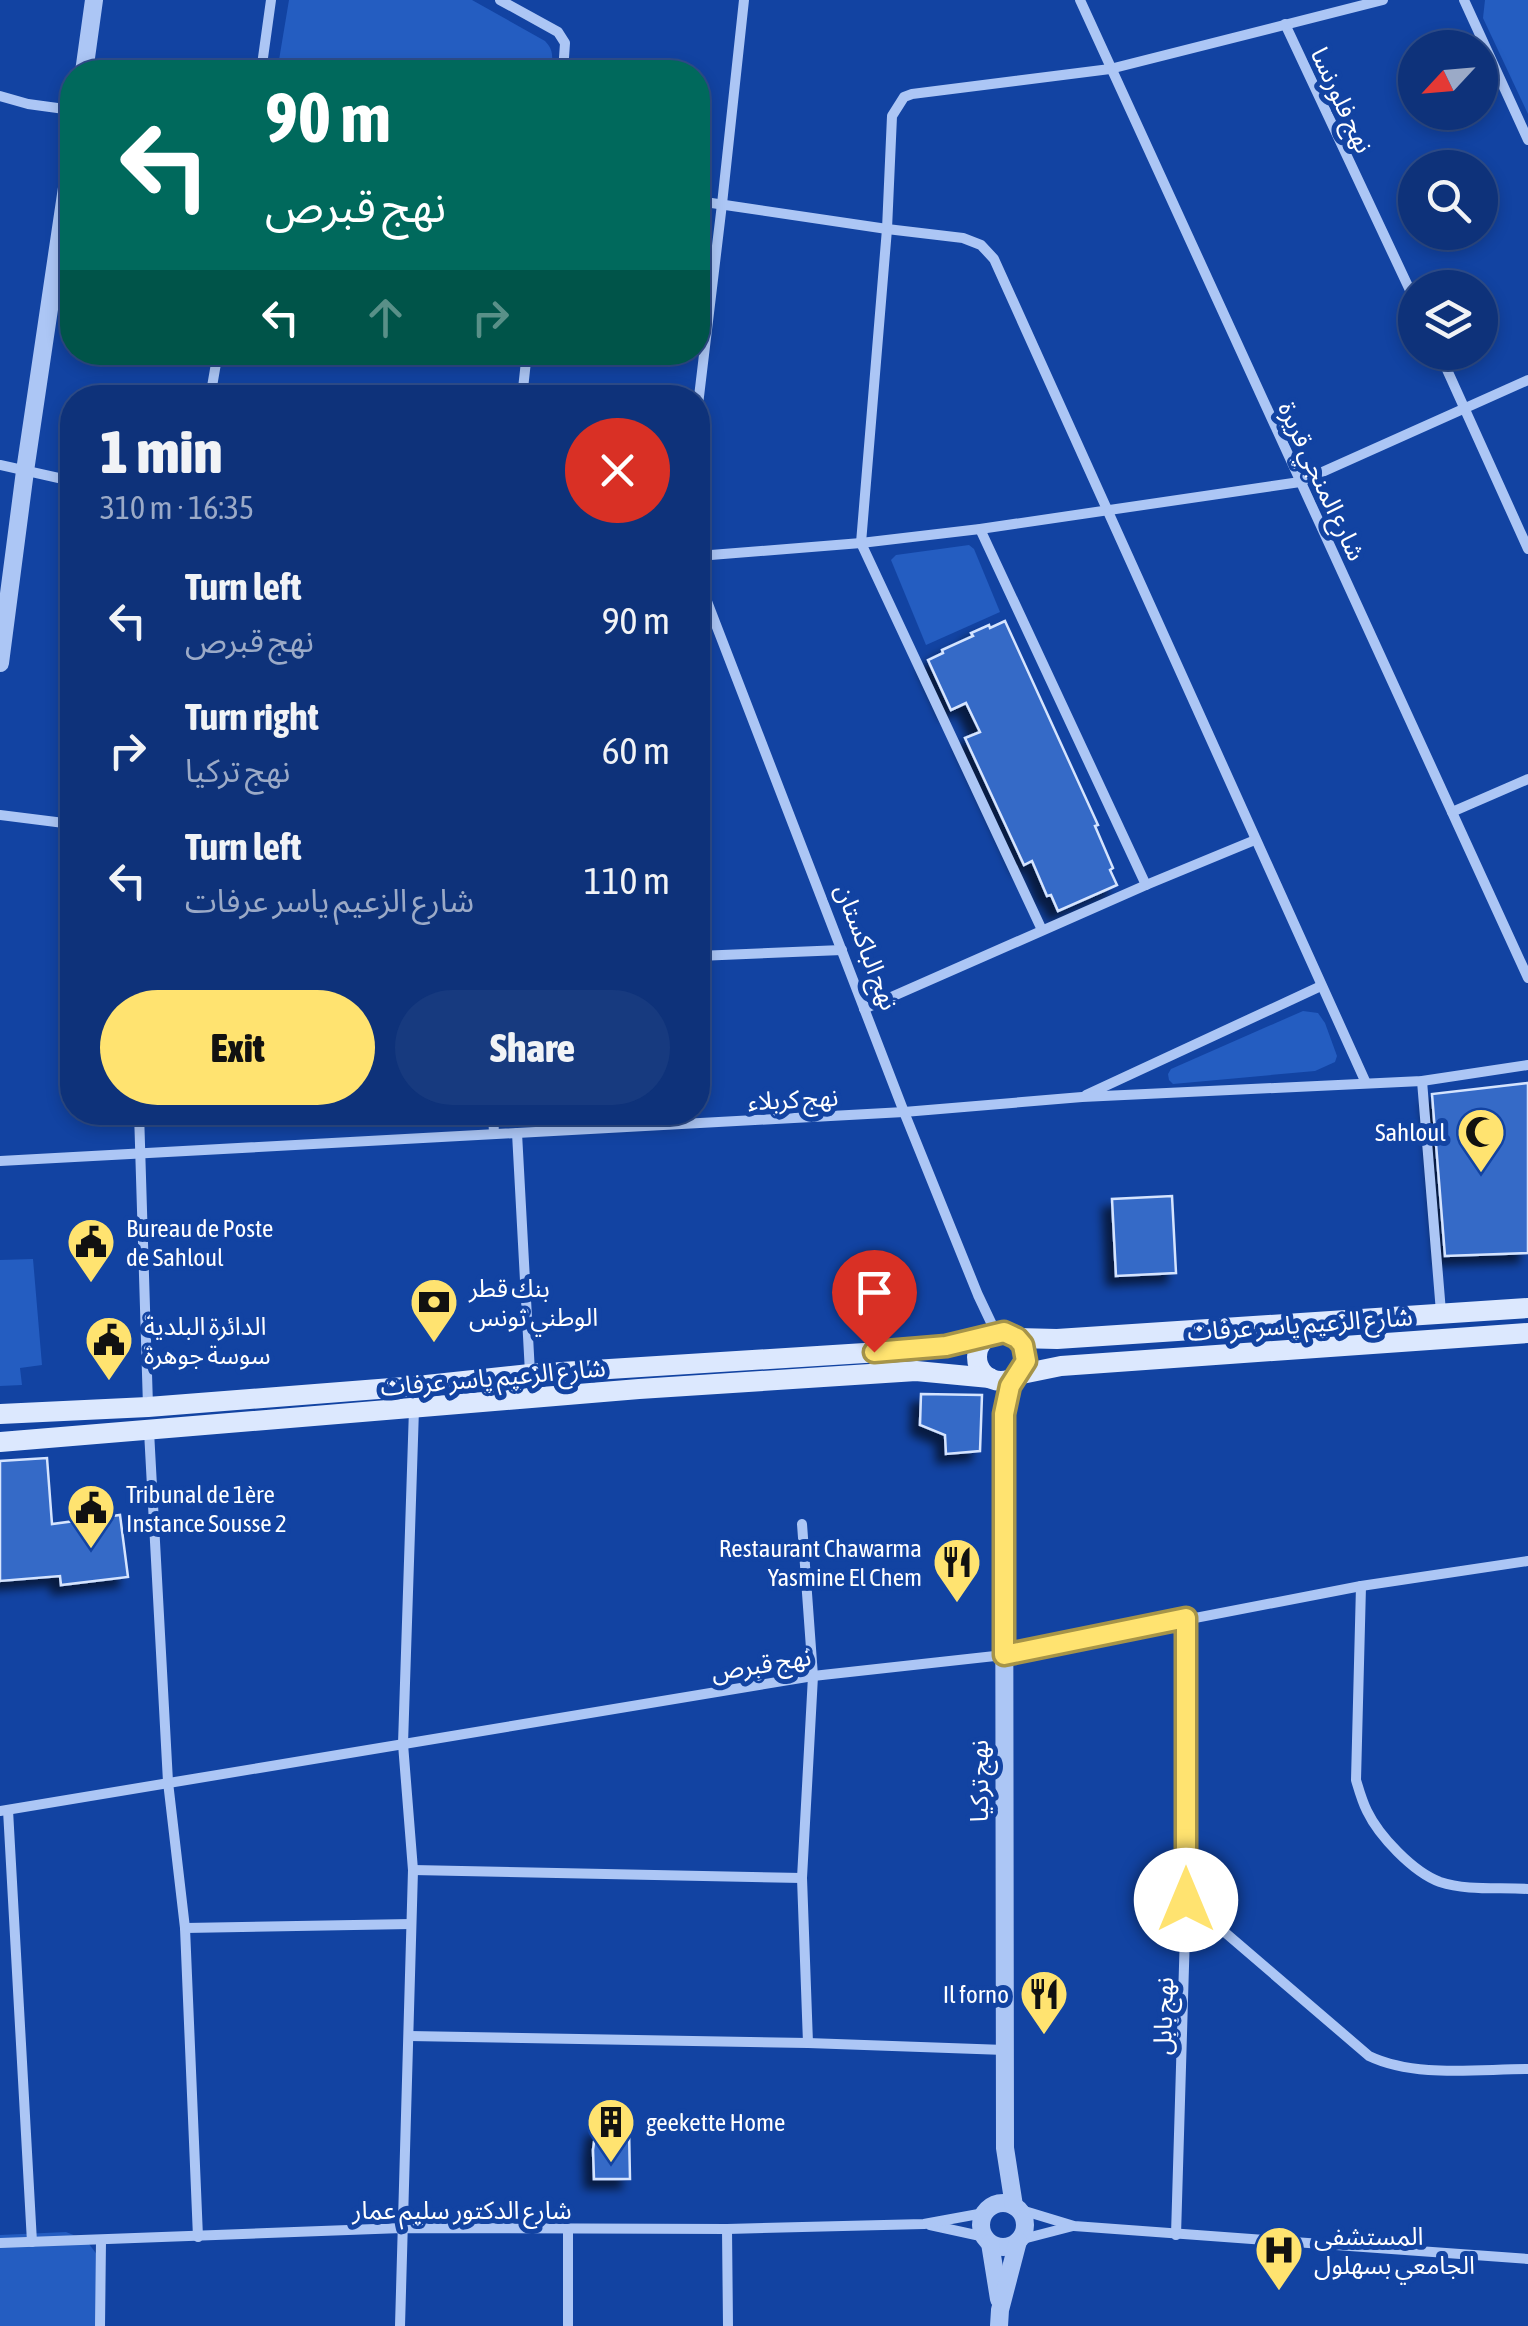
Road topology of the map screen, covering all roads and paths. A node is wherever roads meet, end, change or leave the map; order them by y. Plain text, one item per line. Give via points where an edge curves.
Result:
1 (94, 0) edge
2 (271, 0) edge
3 (500, 0) edge
4 (744, 0) edge
5 (1080, 0) edge
6 (1383, 0) edge
7 (1464, 0) edge
8 (1284, 24) junction
9 (86, 60) edge
10 (263, 60) edge
11 (564, 60) edge
12 (1110, 69) junction
13 (0, 96) edge
14 (60, 108) edge
15 (1528, 140) edge
16 (710, 202) edge
17 (722, 204) junction
18 (887, 230) junction
19 (60, 235) edge
20 (1400, 270) edge
21 (710, 304) edge
22 (1448, 370) edge
23 (1528, 380) edge
24 (1466, 409) junction
25 (0, 465) edge
26 (25, 471) junction
27 (60, 478) edge
28 (1300, 482) junction
29 (1107, 512) junction
30 (1528, 520) edge
31 (1516, 526) junction
32 (980, 529) junction
33 (861, 542) junction
34 (1528, 549) edge
35 (710, 555) edge
36 (710, 609) edge
37 (0, 662) edge
38 (1528, 779) edge
39 (1452, 812) junction
40 (0, 815) edge
41 (60, 822) edge
42 (1255, 840) junction
43 (1146, 885) junction
44 (1042, 930) junction
45 (842, 950) junction
46 (710, 956) edge
47 (1528, 978) edge
48 (1321, 986) junction
49 (864, 1009) junction
50 (1528, 1066) edge
51 (1422, 1080) junction
52 (1366, 1084) junction
53 (1082, 1097) junction
54 (904, 1112) junction
55 (710, 1123) edge
56 (139, 1125) edge
57 (494, 1125) edge
58 (664, 1125) edge
59 (517, 1133) junction
60 (494, 1134) junction
61 (139, 1155) junction
62 (0, 1161) edge
63 (1528, 1308) edge
64 (1441, 1312) junction
65 (1528, 1333) edge
66 (992, 1334) junction
67 (1017, 1338) junction
68 (530, 1374) junction
69 (1004, 1378) junction
70 (148, 1407) junction
71 (414, 1410) junction
72 (0, 1414) edge
73 (149, 1431) junction
74 (0, 1442) edge
75 (802, 1524) dead end
76 (1528, 1561) edge
77 (1361, 1586) junction
78 (1186, 1618) junction
79 (1004, 1655) junction
80 (813, 1676) junction
81 (404, 1744) junction
82 (168, 1782) junction
83 (4, 1811) edge
84 (413, 1870) junction
85 (802, 1878) junction
86 (1528, 1888) edge
87 (1186, 1900) junction
88 (411, 1924) junction
89 (185, 1928) junction
90 (410, 2036) junction
91 (808, 2043) junction
92 (1004, 2050) junction
93 (1528, 2069) edge
94 (1005, 2148) junction
95 (1016, 2207) junction
96 (987, 2210) junction
97 (924, 2224) junction
98 (1074, 2226) junction
99 (402, 2228) junction
100 (728, 2229) junction
101 (568, 2230) junction
102 (1176, 2235) junction
103 (198, 2238) junction
104 (987, 2240) junction
105 (1018, 2240) junction
106 (101, 2241) junction
107 (32, 2242) junction
108 (0, 2243) edge
109 (1528, 2259) edge
110 (1000, 2318) edge
111 (100, 2326) edge
112 (400, 2326) edge
113 (568, 2326) edge
114 (728, 2326) edge

1 - 9 street
2 - 10 street
3 - 11 street via 558,32 566,43
4 - 17 street
5 - 12 street, شارع المنجي قريرة
6 - 8 street
7 - 15 street
8 - 12 street
8 - 20 street, نهج فلورنسا
12 - 18 street via 904,98 892,116
12 - 28 street, شارع المنجي قريرة
13 - 14 street
16 - 17 street
17 - 18 street
17 - 21 street
18 - 29 street via 963,238 994,259
18 - 33 street
19 - 26 street
22 - 24 street
23 - 24 street
24 - 28 street
24 - 31 street
25 - 26 street
26 - 27 street
26 - 37 street
28 - 29 street
28 - 39 street, شارع المنجي قريرة
29 - 32 street
29 - 42 street
30 - 31 street
31 - 34 street
32 - 33 street
32 - 43 street
33 - 35 street
33 - 44 street
36 - 45 street, نهج الباكستان
38 - 39 street
39 - 47 street, شارع المنجي قريرة
40 - 41 street
42 - 43 street
42 - 48 street
43 - 44 street
44 - 49 street
45 - 46 street
45 - 49 street, نهج الباكستان
48 - 52 street
48 - 53 street
49 - 54 street, نهج الباكستان
50 - 51 street, نهج كربلاء
51 - 52 street, نهج كربلاء
51 - 64 street
52 - 53 street, نهج كربلاء
53 - 54 street, نهج كربلاء
54 - 55 street, نهج كربلاء
54 - 66 street, نهج الباكستان
56 - 61 street
57 - 60 street
58 - 59 street, نهج كربلاء
59 - 60 street, نهج كربلاء
59 - 68 street
60 - 61 street, نهج كربلاء
61 - 62 street, نهج كربلاء
61 - 70 street
63 - 64 main road, شارع الزعيم ياسر عرفات
64 - 67 main road, شارع الزعيم ياسر عرفات
65 - 69 main road, شارع الزعيم ياسر عرفات via 1061,1366
66 - 67 main road
66 - 68 main road, شارع الزعيم ياسر عرفات via 912,1350
66 - 69 main road via 979,1347 980,1368
67 - 69 main road via 1026,1361
68 - 70 main road, شارع الزعيم ياسر عرفات
69 - 71 main road, شارع الزعيم ياسر عرفات via 916,1371
69 - 79 street, نهج تركيا
70 - 72 main road, شارع الزعيم ياسر عرفات
71 - 73 main road, شارع الزعيم ياسر عرفات
71 - 81 street
73 - 74 main road, شارع الزعيم ياسر عرفات
73 - 82 street
75 - 80 street
76 - 77 street, نهج قبرص
77 - 78 street, نهج قبرص
77 - 86 street via 1356,1780 1366,1810 1415,1868 1437,1881
78 - 79 street, نهج قبرص
78 - 87 street, نهج بابل
79 - 80 street, نهج قبرص
79 - 92 street, نهج تركيا
80 - 81 street, نهج قبرص
80 - 85 street
81 - 82 street, نهج قبرص
81 - 84 street
82 - 83 street, نهج قبرص
82 - 89 street
83 - 107 street
84 - 85 street
84 - 88 street
85 - 91 street
87 - 93 street via 1369,2056 1414,2069
87 - 102 street, نهج بابل
88 - 89 street
88 - 90 street
89 - 103 street
90 - 91 street
90 - 99 street
91 - 92 street
92 - 94 street, نهج تركيا
94 - 95 street, نهج تركيا
94 - 96 street, نهج تركيا
95 - 96 street via 1006,2203
95 - 98 street
95 - 105 street via 1025,2224
96 - 97 street
96 - 104 street via 981,2230
97 - 100 street, شارع الدكتور سليم عمار
97 - 104 street
98 - 102 street
98 - 105 street
99 - 101 street, شارع الدكتور سليم عمار
99 - 103 street, شارع الدكتور سليم عمار
99 - 112 street
100 - 101 street, شارع الدكتور سليم عمار
100 - 114 street
101 - 113 street
102 - 109 street
103 - 106 street, شارع الدكتور سليم عمار
104 - 105 street via 999,2247
104 - 110 street
105 - 110 street
106 - 107 street, شارع الدكتور سليم عمار
106 - 111 street
107 - 108 street, شارع الدكتور سليم عمار

